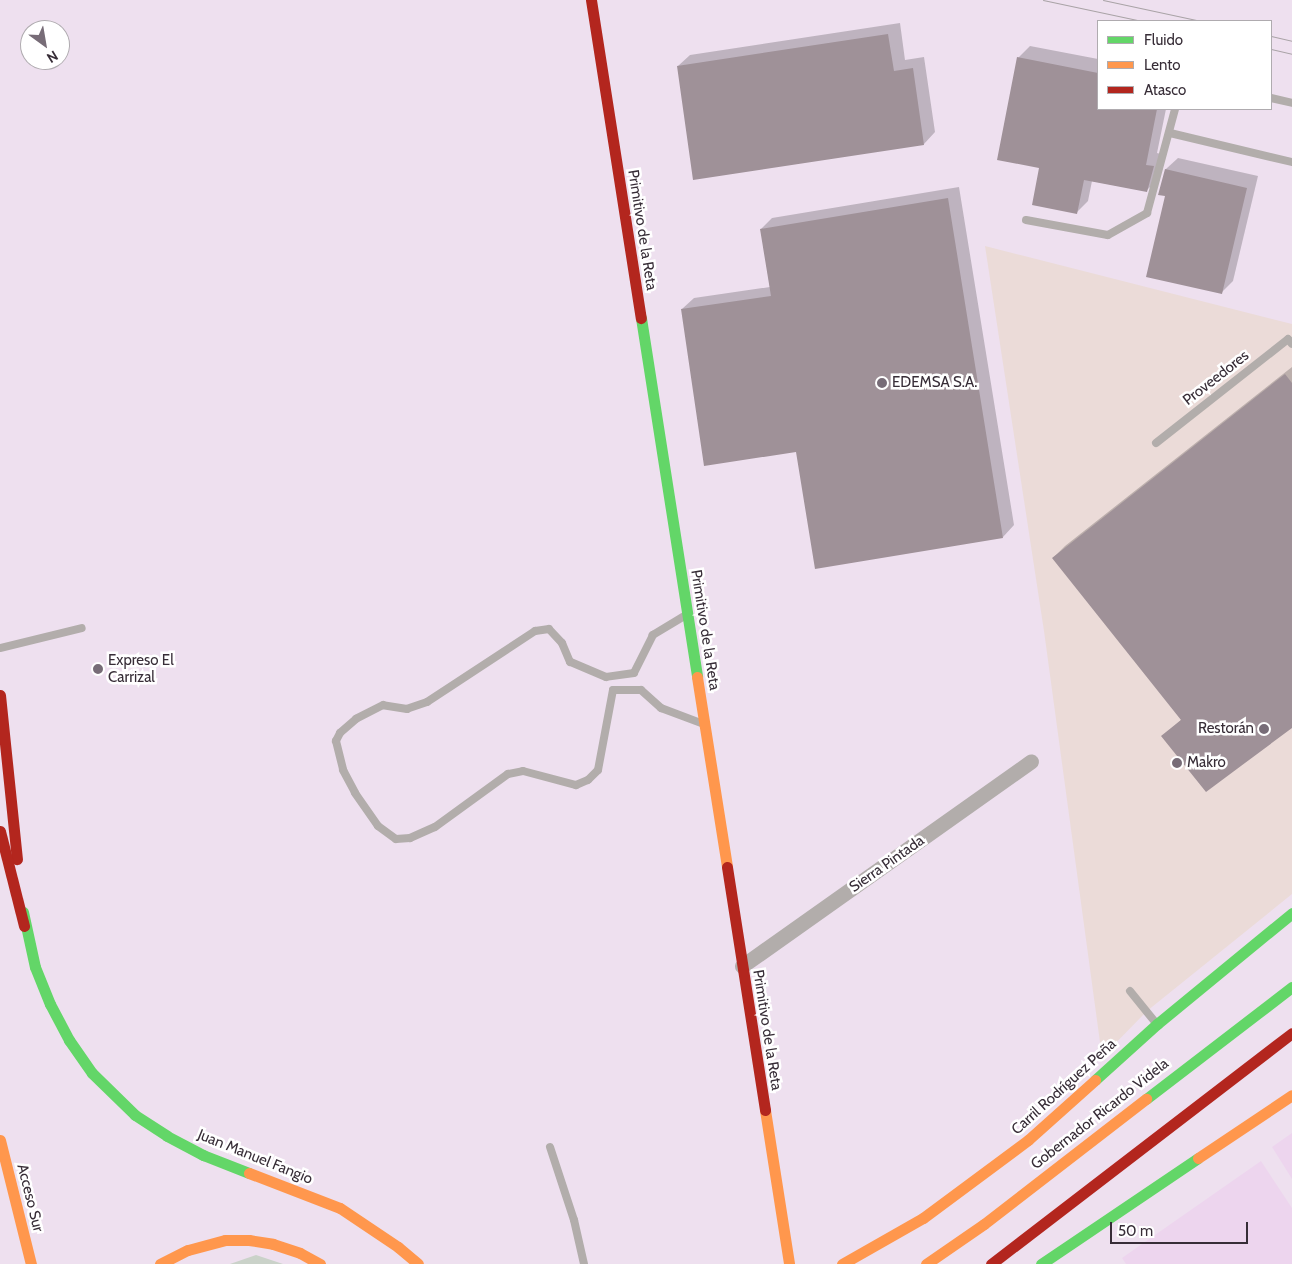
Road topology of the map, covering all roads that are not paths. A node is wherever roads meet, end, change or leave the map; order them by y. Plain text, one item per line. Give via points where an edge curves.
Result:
1 (591, 0) edge
2 (1272, 98) edge
3 (1292, 103) edge
4 (1175, 110) edge
5 (1170, 133) junction
6 (1292, 162) edge
7 (1026, 220) dead end
8 (1292, 344) edge
9 (1156, 443) dead end
10 (687, 614) junction
11 (82, 628) dead end
12 (0, 648) edge
13 (0, 695) edge
14 (704, 724) junction
15 (1031, 761) dead end
16 (0, 831) edge
17 (1292, 913) edge
18 (24, 926) junction
19 (742, 966) junction
20 (1292, 987) edge
21 (1130, 991) dead end
22 (1256, 999) dead end
23 (1157, 1024) junction
24 (1292, 1033) edge
25 (1292, 1047) edge
26 (1185, 1068) junction
27 (1292, 1095) edge
28 (1208, 1098) junction
29 (0, 1140) edge
30 (550, 1148) dead end
31 (31, 1264) edge
32 (160, 1264) edge
33 (320, 1264) edge
34 (418, 1264) edge
35 (584, 1264) edge
36 (789, 1264) edge
37 (842, 1264) edge
38 (926, 1264) edge
39 (991, 1264) edge
40 (1041, 1264) edge

1 - 10 main road, Primitivo de la Reta
2 - 3 lane
4 - 5 lane
5 - 6 lane
5 - 7 lane via 1147,213 1108,235
8 - 9 lane, Proveedores via 1288,339
10 - 14 main road, Primitivo de la Reta
10 - 14 lane via 653,635 634,673 606,677 570,662 562,643 549,629 535,631 427,702 406,709 383,705 356,718 336,741 343,770 355,793 378,826 396,839 410,838 435,827 508,774 523,771 576,785 588,780 598,770 613,690 641,690 661,708
11 - 12 lane
13 - 18 main road, Juan Manuel Fangio
14 - 19 main road, Primitivo de la Reta
15 - 19 street, Sierra Pintada
16 - 18 main road
17 - 23 main road, Carril Rodríguez Peña
18 - 34 main road, Juan Manuel Fangio via 35,967 69,1040 92,1074 136,1115 203,1155 340,1208
19 - 36 main road, Primitivo de la Reta
20 - 26 main road, Gobernador Ricardo Videla
21 - 23 lane
22 - 26 main road
23 - 37 main road, Carril Rodríguez Peña via 1028,1140 924,1218
24 - 28 main road
25 - 28 main road
26 - 38 main road, Gobernador Ricardo Videla via 984,1224
27 - 40 main road
28 - 39 main road
29 - 31 main road, Acceso Sur
30 - 35 lane via 574,1220
32 - 33 main road via 225,1240 273,1244

